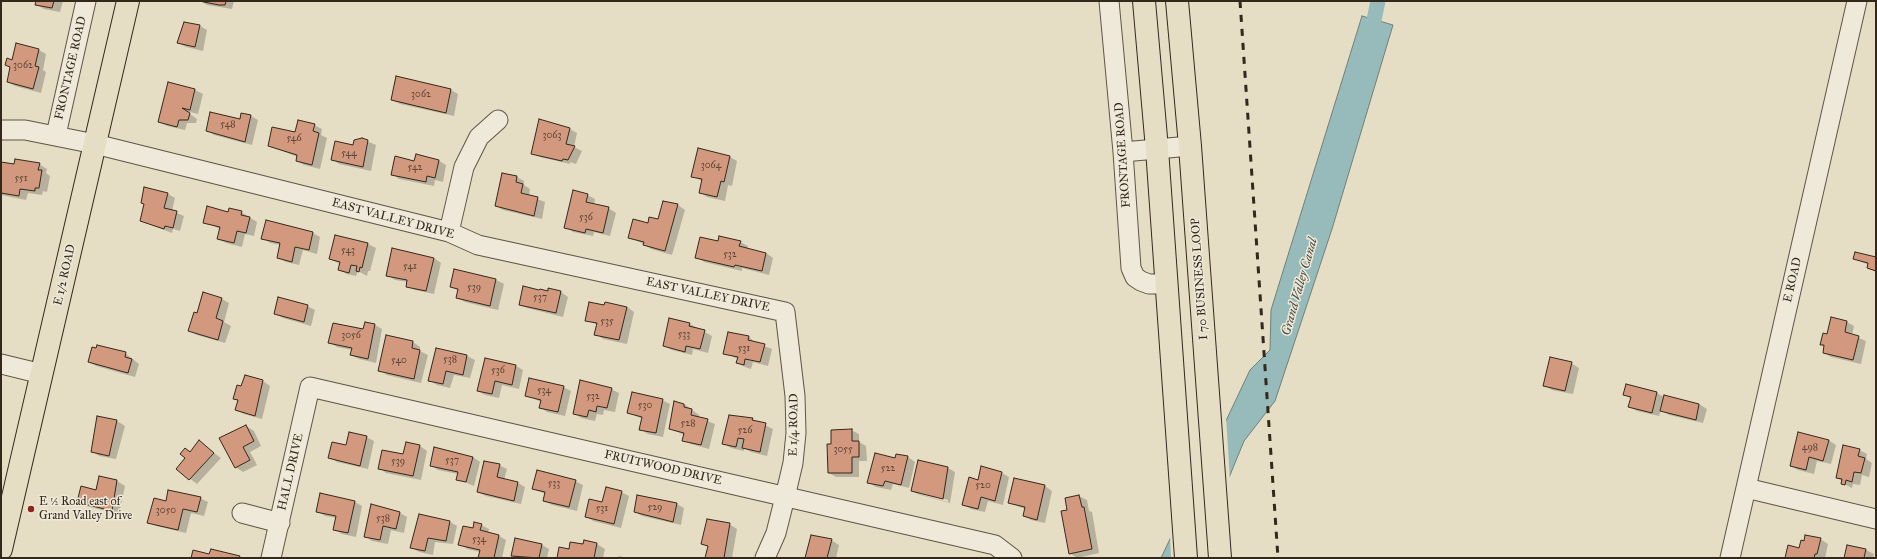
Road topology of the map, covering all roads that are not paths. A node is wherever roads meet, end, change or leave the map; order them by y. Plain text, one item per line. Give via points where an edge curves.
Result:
1 (86, 1) edge
2 (128, 1) edge
3 (1109, 1) edge
4 (1144, 1) edge
5 (1177, 1) edge
6 (1857, 1) edge
7 (498, 120) dead end
8 (1, 130) edge
9 (56, 135) junction
10 (95, 144) junction
11 (1190, 146) junction
12 (1157, 149) junction
13 (1123, 152) junction
14 (449, 232) junction
15 (1165, 284) junction
16 (785, 312) joint
17 (1, 364) edge
18 (42, 374) junction
19 (310, 387) joint
20 (1746, 488) junction
21 (785, 497) junction
22 (242, 513) dead end
23 (1876, 519) edge
24 (280, 523) junction
25 (1, 549) edge
26 (277, 557) edge
27 (765, 558) edge
28 (1012, 558) edge
29 (1186, 558) edge
30 (1220, 558) edge
31 (1730, 558) edge

1 - 9 street, FRONTAGE ROAD
2 - 10 main road, E 1/2 ROAD
3 - 13 street, FRONTAGE ROAD
4 - 12 main road
5 - 11 main road, I 70 BUSINESS LOOP
6 - 20 street, E ROAD
7 - 14 street via 479,137 464,167
8 - 9 street, EAST VALLEY DRIVE via 25,130
9 - 10 street, EAST VALLEY DRIVE
10 - 14 street, EAST VALLEY DRIVE
10 - 18 main road, E 1/2 ROAD
11 - 12 street
11 - 30 main road, I 70 BUSINESS LOOP
12 - 13 street
12 - 15 main road
13 - 15 street, FRONTAGE ROAD via 1131,268 1135,277 1141,281
14 - 16 street, EAST VALLEY DRIVE via 478,245
15 - 29 main road
16 - 21 street, E 1/4 ROAD via 795,396 796,433 793,463
17 - 18 street
18 - 25 main road, E 1/2 ROAD
19 - 21 street, FRUITWOOD DRIVE
19 - 24 street, HALL DRIVE
20 - 23 street
20 - 31 street, E ROAD
21 - 27 street, E 1/4 ROAD via 776,533
21 - 28 street, FRUITWOOD DRIVE via 995,545
22 - 24 street
24 - 26 street, HALL DRIVE

